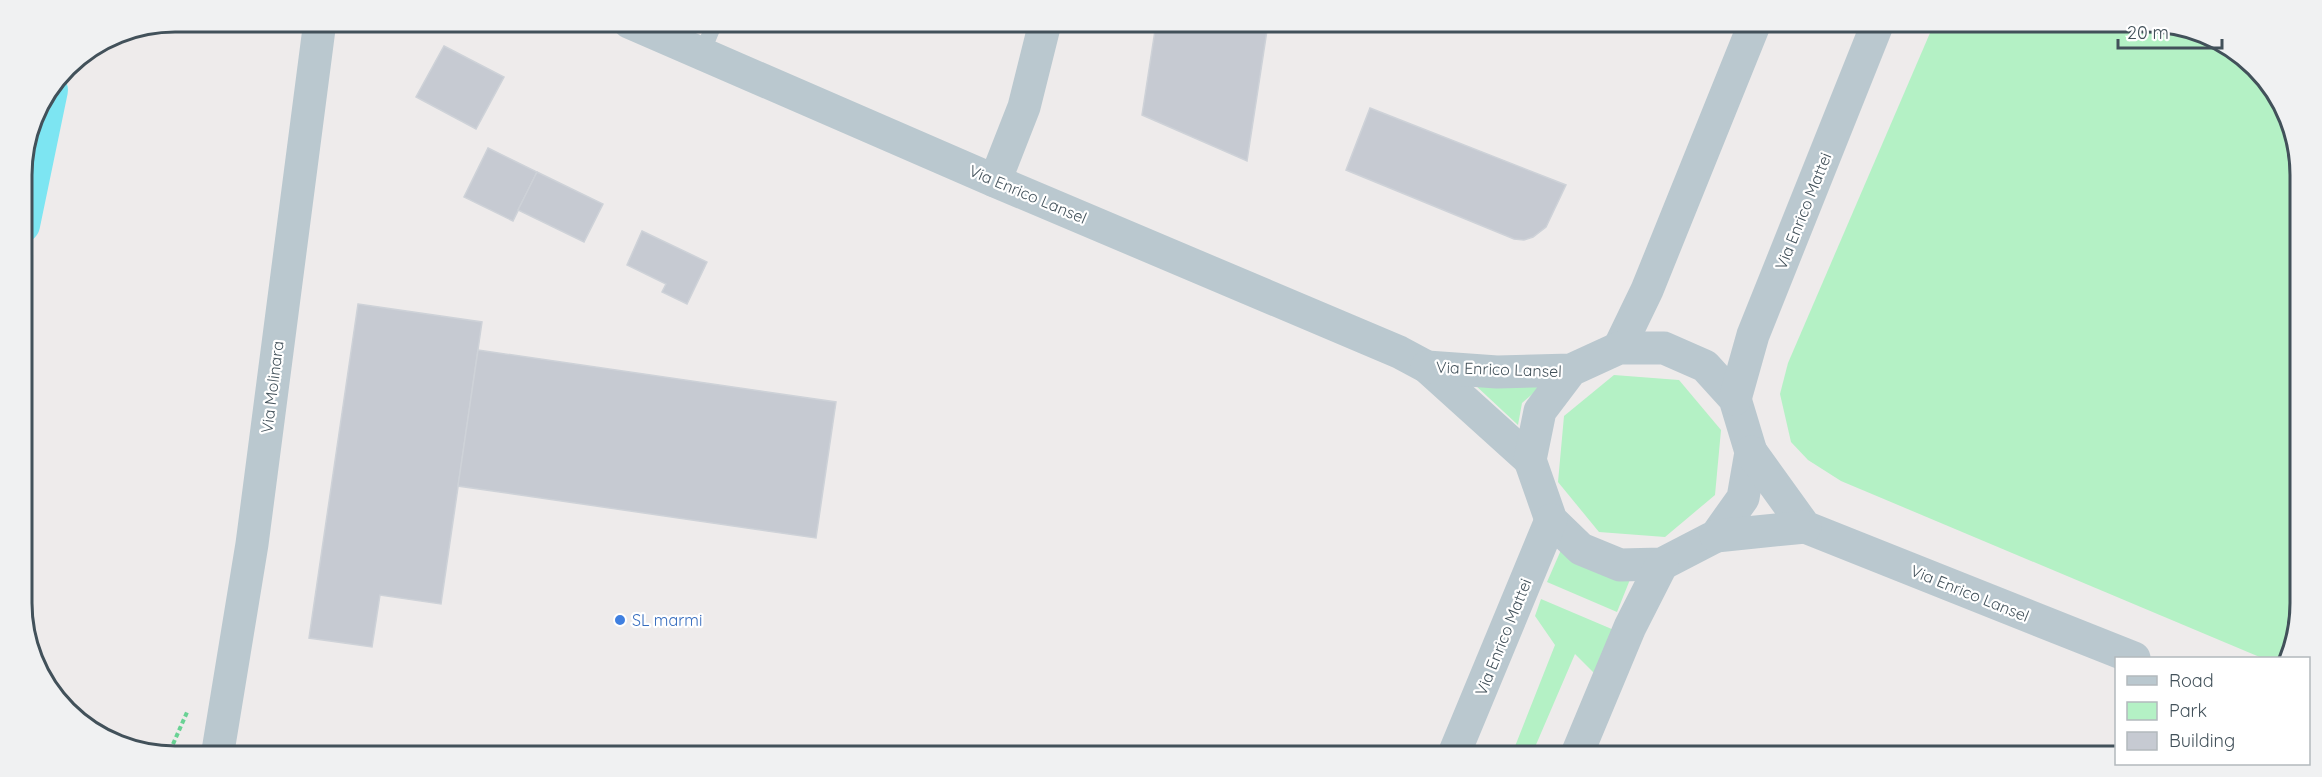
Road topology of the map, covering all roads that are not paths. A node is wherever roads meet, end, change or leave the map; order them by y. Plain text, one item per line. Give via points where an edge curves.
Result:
1 (319, 32) edge
2 (653, 32) edge
3 (711, 32) edge
4 (1043, 32) edge
5 (1751, 32) edge
6 (1875, 32) edge
7 (702, 53) junction
8 (995, 180) junction
9 (1619, 348) junction
10 (1427, 367) junction
11 (1571, 370) junction
12 (1735, 399) junction
13 (1751, 452) junction
14 (1530, 460) junction
15 (1551, 520) junction
16 (1806, 527) junction
17 (1716, 536) junction
18 (1662, 564) junction
19 (2131, 657) edge
20 (1458, 745) edge
21 (1581, 745) edge
22 (219, 746) edge

1 - 22 street, Via Molinara via 252,544
2 - 7 street, Via Enrico Lansel
3 - 7 lane
4 - 8 street via 1024,106
5 - 9 street via 1647,290
6 - 12 street, Via Enrico Mattei via 1753,335
7 - 8 street, Via Enrico Lansel
8 - 10 street, Via Enrico Lansel via 1400,352
9 - 11 street
9 - 12 street via 1664,348 1705,366
10 - 11 street, Via Enrico Lansel via 1497,372
10 - 14 street, Via Enrico Lansel
11 - 14 street via 1540,411
12 - 13 street
13 - 16 street
13 - 17 street via 1743,498
14 - 15 street
15 - 18 street via 1581,549 1591,553 1620,564
15 - 20 street, Via Enrico Mattei
16 - 17 street, Via Enrico Lansel
16 - 19 street, Via Enrico Lansel
17 - 18 street
18 - 21 street via 1630,627

